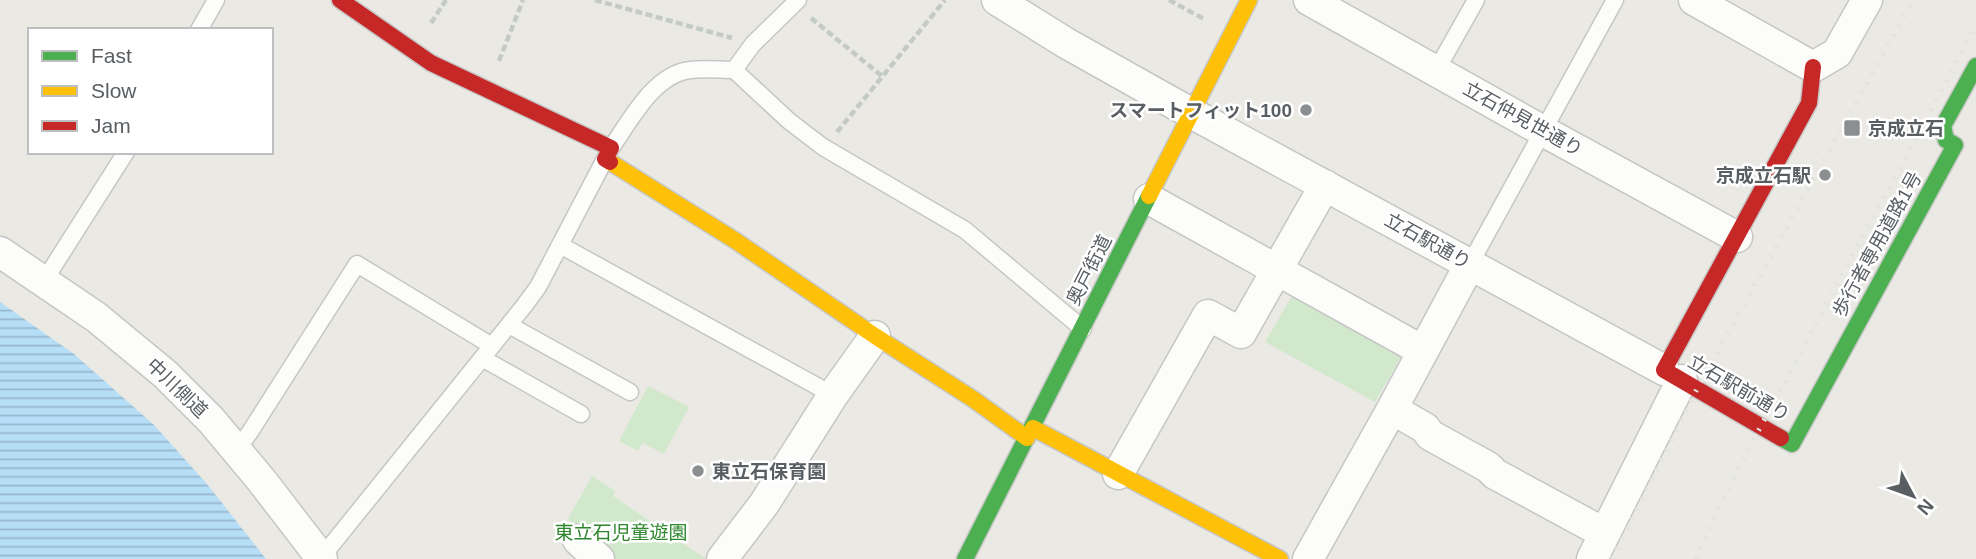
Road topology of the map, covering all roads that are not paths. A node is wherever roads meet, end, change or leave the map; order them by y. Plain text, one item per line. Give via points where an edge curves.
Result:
1 (216, 0) edge
2 (340, 0) edge
3 (998, 0) edge
4 (1250, 0) edge
5 (1309, 0) edge
6 (1476, 0) edge
7 (1615, 0) edge
8 (1694, 0) edge
9 (1867, 0) edge
10 (796, 2) edge
11 (200, 28) edge
12 (1976, 66) edge
13 (1813, 67) junction
14 (734, 70) junction
15 (1436, 71) junction
16 (1192, 112) junction
17 (1543, 131) junction
18 (1965, 151) edge
19 (608, 153) junction
20 (125, 154) edge
21 (1325, 185) junction
22 (1149, 199) junction
23 (1737, 237) junction
24 (560, 245) junction
25 (0, 252) edge
26 (1470, 264) junction
27 (1276, 271) junction
28 (44, 281) junction
29 (509, 325) junction
30 (1083, 329) junction
31 (875, 336) junction
32 (1423, 351) junction
33 (487, 352) junction
34 (1673, 375) junction
35 (630, 393) dead end
36 (833, 395) junction
37 (1392, 409) junction
38 (580, 414) dead end
39 (1030, 433) junction
40 (1792, 444) joint
41 (236, 451) junction
42 (1118, 474) junction
43 (1598, 546) edge
44 (322, 559) edge
45 (722, 559) edge
46 (965, 559) edge
47 (1280, 559) edge
48 (1308, 559) edge

1 - 11 lane
2 - 19 street via 431,63
3 - 16 street, 立石駅通り
4 - 16 street, 奥戸街道
5 - 15 street, 立石仲見世通り
6 - 15 lane
7 - 17 lane
8 - 13 street
9 - 13 street via 1838,53
10 - 14 lane
12 - 18 street, 歩行者専用道路1号 via 1943,126 1947,140
13 - 23 street via 1810,103
14 - 19 lane via 690,70 664,79
14 - 30 lane via 823,147 965,230
15 - 17 street, 立石仲見世通り
16 - 21 street, 立石駅通り
16 - 22 street, 奥戸街道
17 - 23 street, 立石仲見世通り
17 - 26 lane
18 - 40 street, 歩行者専用道路1号
19 - 24 lane
19 - 31 street
20 - 28 lane
21 - 26 street, 立石駅通り
21 - 27 street
22 - 27 street
22 - 30 street, 奥戸街道
23 - 34 street
24 - 29 lane via 538,287
24 - 36 lane
25 - 28 street, 中川側道
26 - 32 street
26 - 34 street, 立石駅通り
27 - 32 street
27 - 42 street via 1241,333 1208,315
28 - 41 street, 中川側道 via 165,374
29 - 33 lane
29 - 35 lane
30 - 39 street, 奥戸街道
31 - 36 street
31 - 39 street via 1006,424
32 - 37 street
33 - 38 lane
33 - 41 lane via 357,264
33 - 44 lane
34 - 40 street, 立石駅前通り
34 - 43 street
36 - 45 street via 764,504
37 - 43 street via 1489,467
37 - 48 street
39 - 42 street
39 - 46 street, 奥戸街道
41 - 44 street, 中川側道
42 - 47 street

